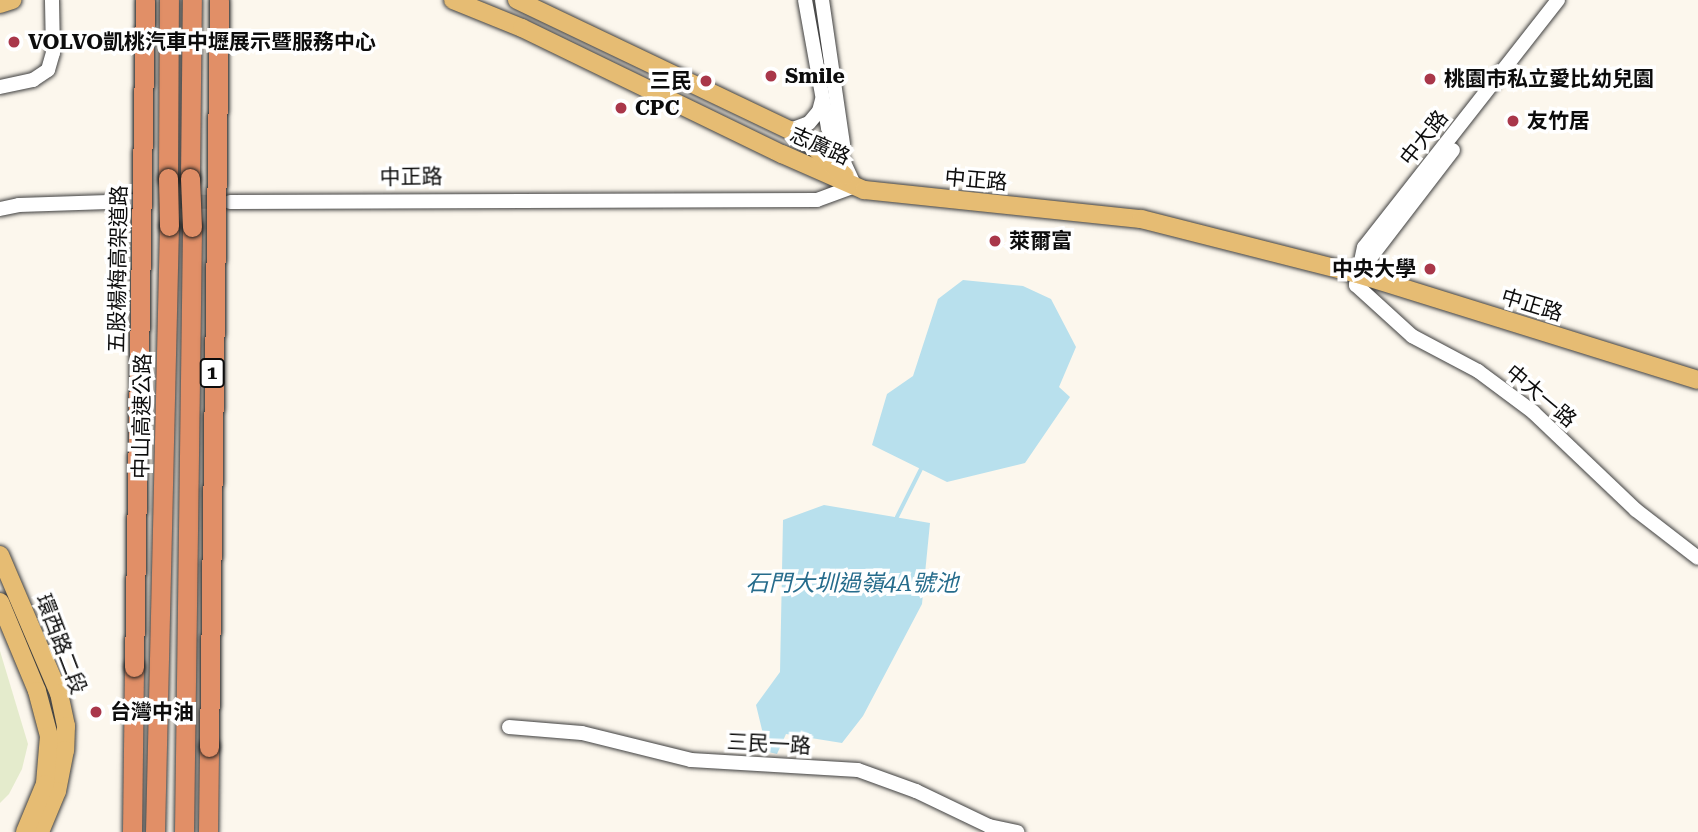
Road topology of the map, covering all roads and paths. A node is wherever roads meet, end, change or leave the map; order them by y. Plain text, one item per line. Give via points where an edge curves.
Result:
1 (12, 0) edge
2 (52, 0) edge
3 (145, 0) edge
4 (169, 0) edge
5 (192, 0) edge
6 (219, 0) edge
7 (453, 0) edge
8 (517, 0) edge
9 (805, 0) edge
10 (822, 0) edge
11 (1559, 0) edge
12 (1569, 0) edge
13 (0, 4) edge
14 (0, 87) edge
15 (823, 99) junction
16 (790, 130) junction
17 (855, 186) junction
18 (138, 201) tunnel mouth
19 (230, 202) tunnel mouth
20 (0, 209) edge
21 (1358, 274) junction
22 (1698, 380) edge
23 (0, 555) edge
24 (1698, 558) edge
25 (0, 602) edge
26 (509, 727) dead end
27 (25, 832) edge
28 (40, 832) edge
29 (132, 832) edge
30 (155, 832) edge
31 (184, 832) edge
32 (208, 832) edge
33 (1017, 832) edge

1 - 13 main road
2 - 14 street via 53,53 48,71 33,80
3 - 29 highway, 五股楊梅高架道路, bridge
4 - 30 highway, 中山高速公路, bridge via 169,226
5 - 31 highway, 1, bridge
6 - 32 highway, 1, bridge
7 - 17 main road, 志廣路 via 522,28
8 - 16 main road, 志廣路
9 - 15 street
10 - 17 street via 840,132
11 - 21 street, 中大路 via 1364,247
12 - 21 street
15 - 16 street via 809,122
15 - 17 street via 828,128
16 - 17 main road, 志廣路
17 - 19 street, 中正路 via 817,200
17 - 21 main road, 中正路 via 924,198 1133,217
18 - 20 street
21 - 22 main road, 中正路
21 - 24 street, 中大一路 via 1356,285 1412,336 1478,371 1533,412 1636,510
23 - 28 main road, 環西路二段 via 59,693 66,726 57,791
25 - 27 main road, 環西路二段 via 37,691 49,736 45,784
26 - 33 street, 三民一路 via 582,733 691,760 858,770 916,791 989,827

